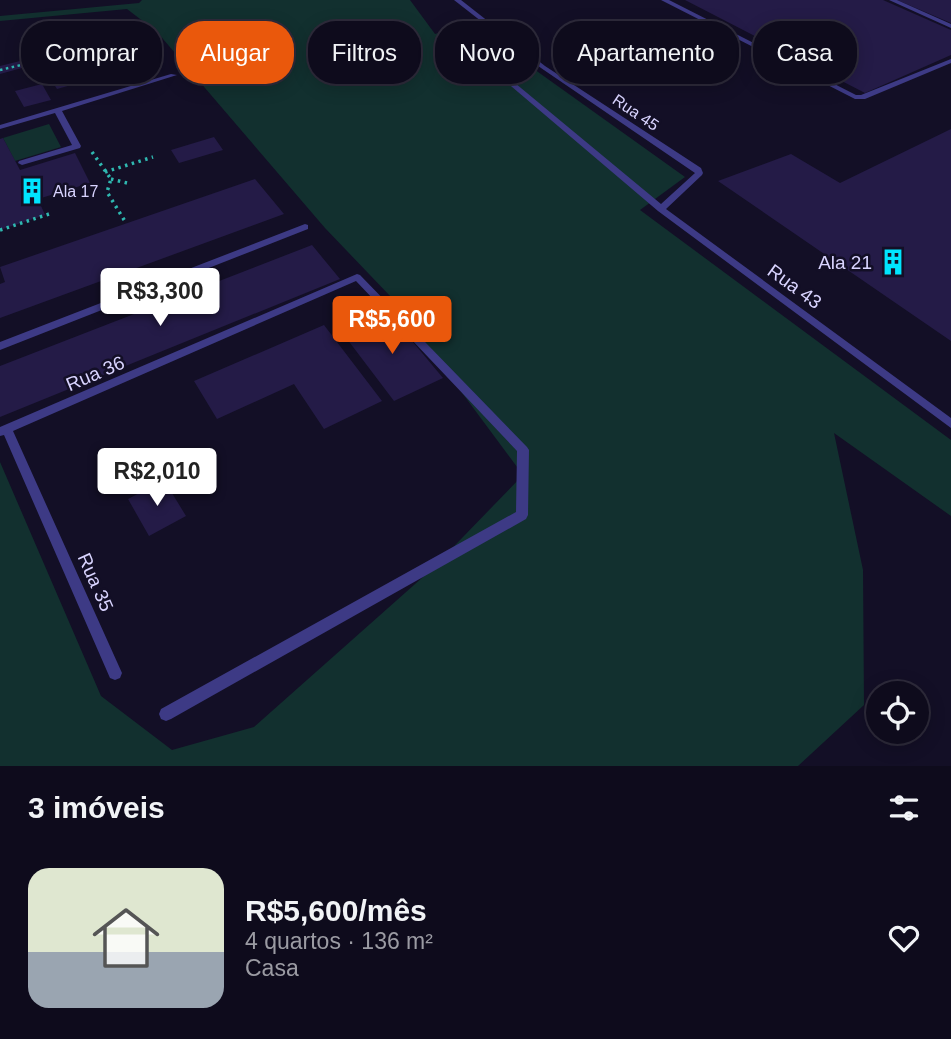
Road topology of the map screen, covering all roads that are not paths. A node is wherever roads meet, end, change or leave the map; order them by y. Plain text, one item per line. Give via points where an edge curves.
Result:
1 (457, 0) edge
2 (664, 0) edge
3 (892, 0) edge
4 (951, 26) edge
5 (951, 61) edge
6 (173, 75) dead end
7 (512, 84) edge
8 (58, 111) junction
9 (0, 127) edge
10 (22, 163) dead end
11 (661, 209) junction
12 (305, 227) dead end
13 (0, 346) edge
14 (951, 424) edge
15 (4, 431) edge
16 (115, 673) dead end
17 (166, 714) dead end

1 - 11 lane, Rua 45 via 543,67 699,172
2 - 5 lane via 858,97
3 - 4 lane
6 - 8 lane
7 - 11 lane, Rua 43
8 - 9 lane
8 - 10 lane via 78,146
11 - 14 lane, Rua 43
12 - 13 lane
15 - 16 lane, Rua 35
15 - 17 lane, Rua 36 via 357,277 523,450 522,515

